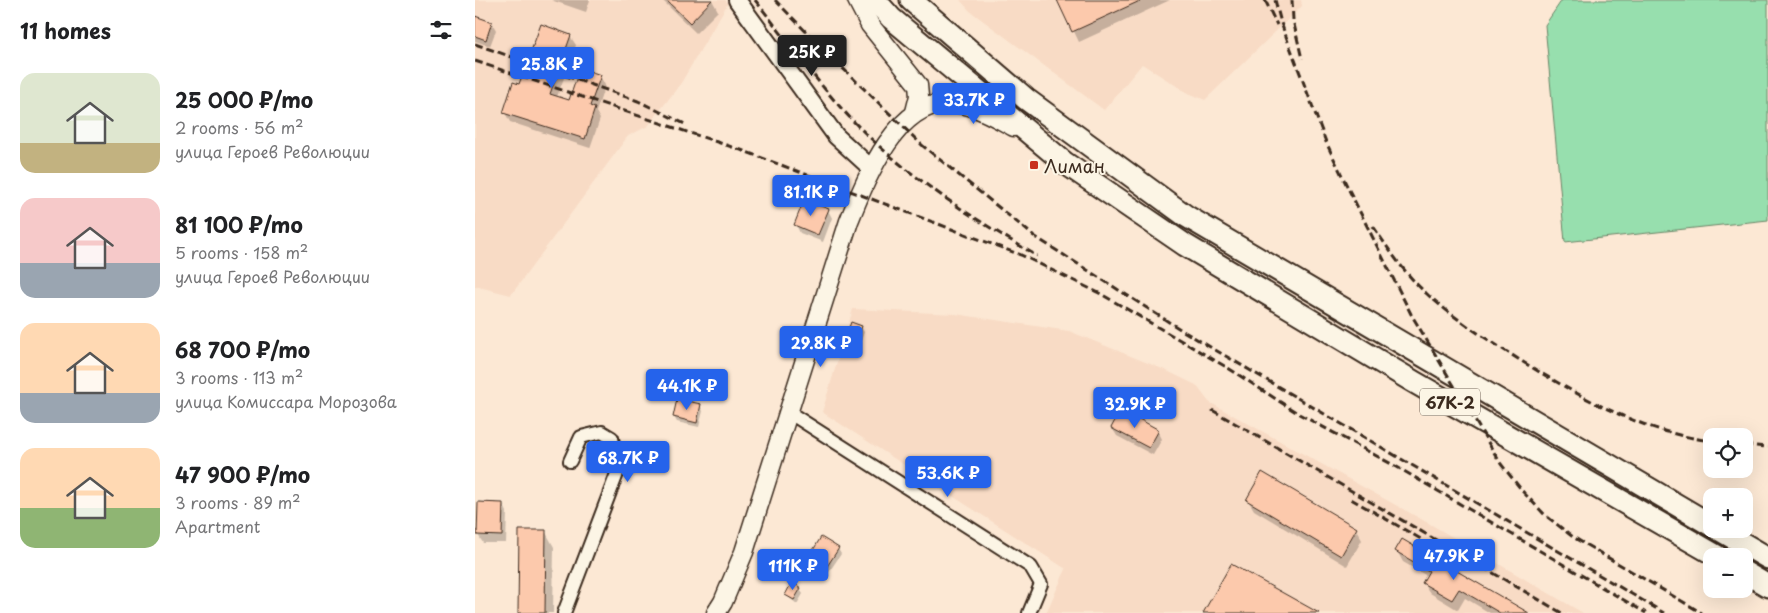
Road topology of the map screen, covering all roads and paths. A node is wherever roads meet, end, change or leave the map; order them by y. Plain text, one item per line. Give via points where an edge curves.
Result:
1 (737, 0) edge
2 (857, 0) edge
3 (875, 0) edge
4 (911, 0) edge
5 (915, 112) junction
6 (1030, 134) junction
7 (871, 168) junction
8 (790, 413) junction
9 (570, 461) dead end
10 (1703, 520) edge
11 (1733, 538) edge
12 (1703, 548) edge
13 (1768, 558) edge
14 (1753, 577) edge
15 (1768, 586) edge
16 (564, 613) edge
17 (716, 613) edge
18 (1029, 613) edge

1 - 7 street via 836,136
2 - 5 main road via 870,25 917,85 919,96
3 - 6 highway, 67К-2 via 891,18
4 - 10 highway, 67К-2 via 1026,98 1186,216
5 - 6 main road via 933,104 951,103 975,108
5 - 7 main road
6 - 12 highway, 67К-2 via 1065,163 1185,246
7 - 8 main road via 849,221
8 - 17 main road via 744,552
8 - 18 street via 1031,567 1041,584
9 - 16 street via 581,437 602,432 612,438 618,471
11 - 13 highway
14 - 15 highway

